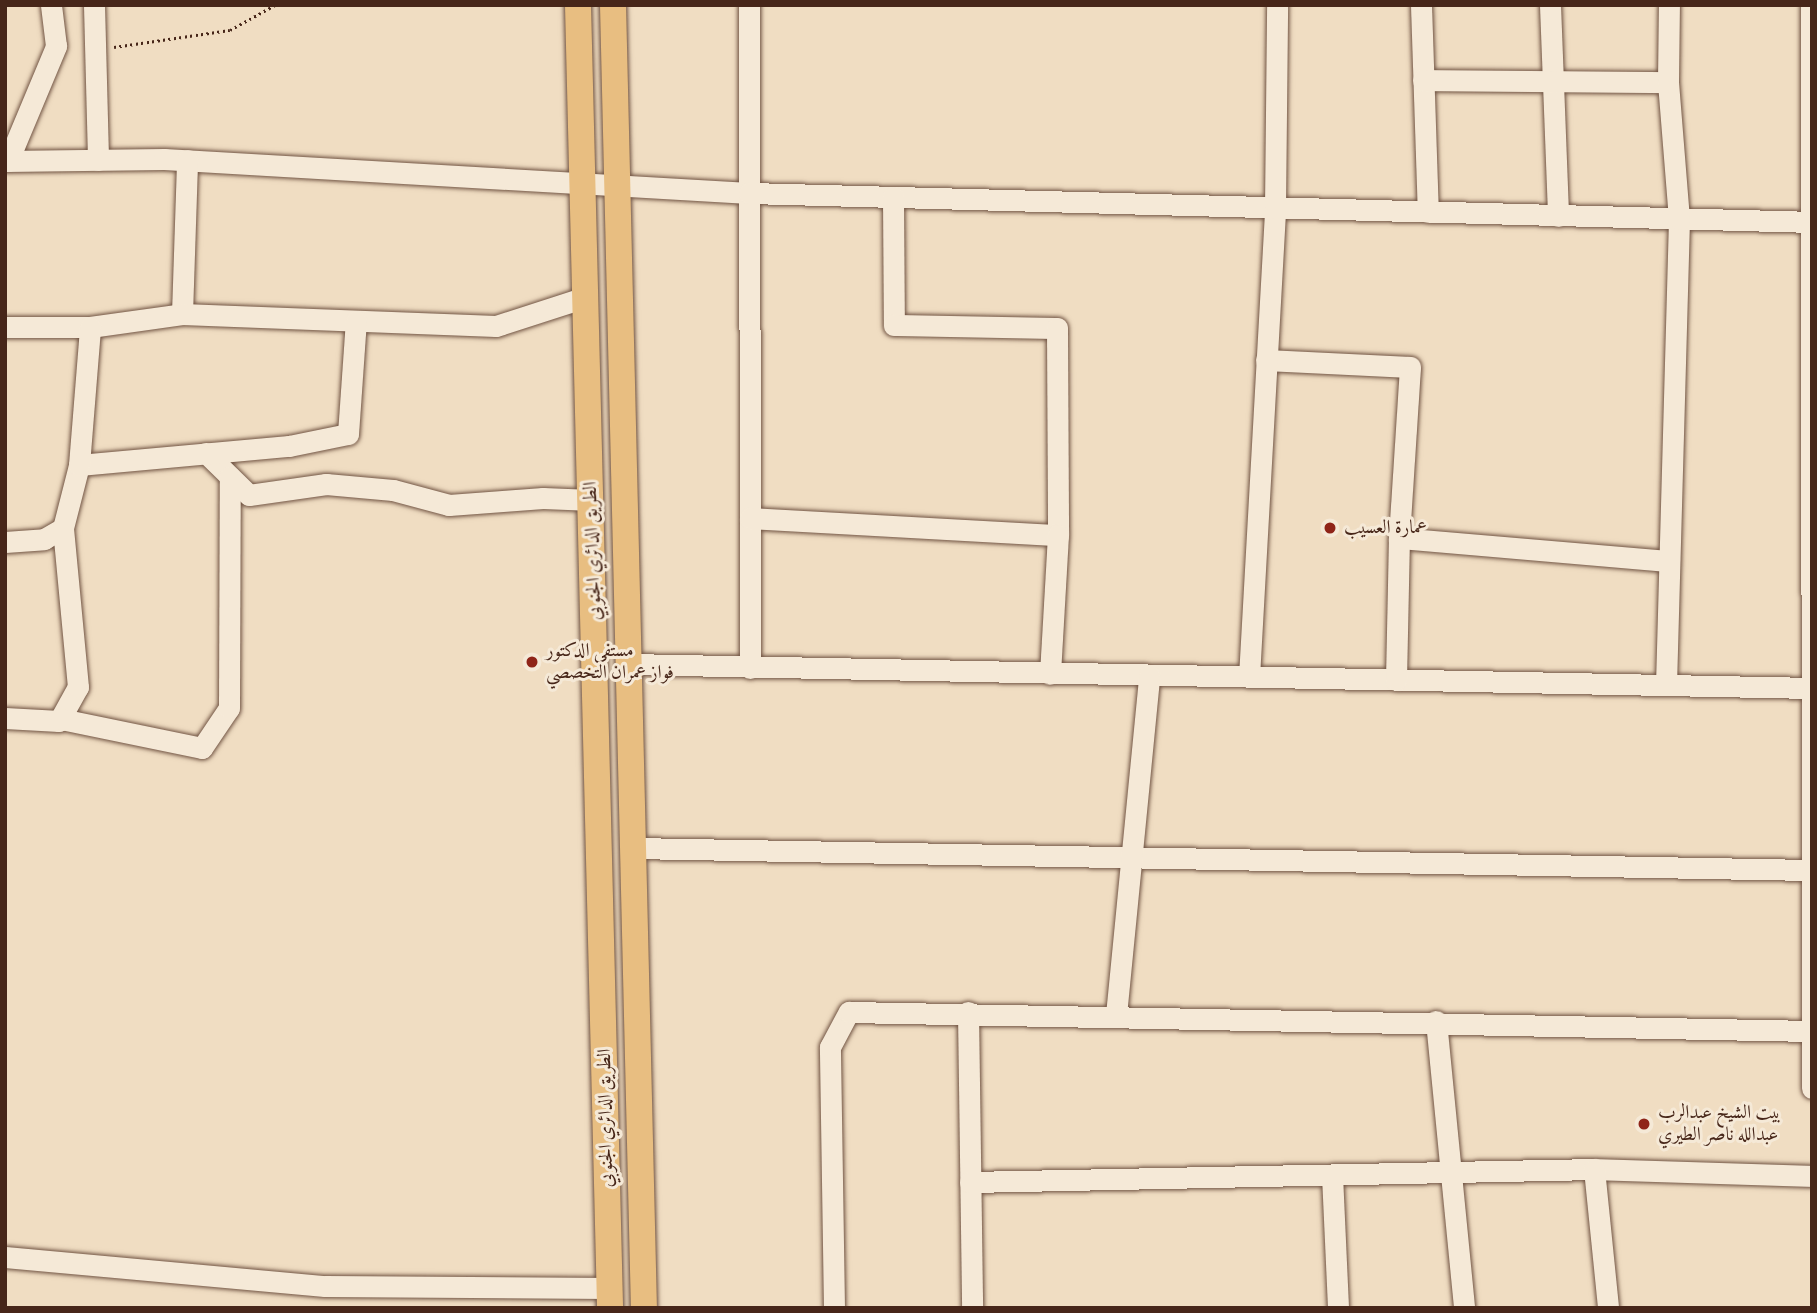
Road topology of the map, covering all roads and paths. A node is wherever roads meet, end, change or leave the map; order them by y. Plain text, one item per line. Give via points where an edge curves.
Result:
1 (51, 5) edge
2 (94, 5) edge
3 (275, 5) edge
4 (578, 5) edge
5 (613, 5) edge
6 (749, 5) edge
7 (1277, 5) edge
8 (1420, 5) edge
9 (1550, 5) edge
10 (1669, 5) edge
11 (1811, 5) edge
12 (95, 50) junction
13 (1423, 80) junction
14 (1668, 82) junction
15 (1552, 83) junction
16 (98, 160) junction
17 (187, 160) junction
18 (7, 161) edge
19 (583, 183) junction
20 (617, 185) junction
21 (749, 193) junction
22 (893, 197) junction
23 (1275, 208) junction
24 (1428, 212) junction
25 (1558, 216) junction
26 (1679, 219) junction
27 (1812, 222) edge
28 (586, 297) junction
29 (182, 314) junction
30 (356, 321) junction
31 (5, 327) edge
32 (90, 327) junction
33 (1266, 360) junction
34 (1811, 377) edge
35 (206, 453) junction
36 (79, 465) junction
37 (230, 477) junction
38 (592, 500) junction
39 (750, 518) junction
40 (63, 528) junction
41 (1058, 535) junction
42 (1399, 538) junction
43 (5, 542) edge
44 (1669, 561) junction
45 (628, 664) junction
46 (750, 668) junction
47 (1050, 674) junction
48 (1149, 676) junction
49 (1249, 677) junction
50 (1396, 680) junction
51 (1666, 685) junction
52 (1810, 688) edge
53 (5, 718) edge
54 (61, 719) junction
55 (633, 848) junction
56 (1133, 857) junction
57 (1810, 870) edge
58 (968, 1012) junction
59 (1116, 1014) junction
60 (1436, 1021) junction
61 (1811, 1031) edge
62 (1812, 1088) edge
63 (1594, 1169) junction
64 (1451, 1172) junction
65 (1332, 1175) junction
66 (1812, 1176) edge
67 (970, 1182) junction
68 (5, 1257) edge
69 (610, 1298) edge
70 (644, 1308) edge
71 (834, 1308) edge
72 (972, 1308) edge
73 (1338, 1308) edge
74 (1464, 1308) edge
75 (1608, 1308) edge

1 - 18 street via 55,47
2 - 12 street
3 - 12 path via 230,30
4 - 19 main road, الطريق الدائري الجنوبي
5 - 20 main road, الطريق الدائري الجنوبي
6 - 21 street
7 - 23 street
8 - 13 street
9 - 15 street
10 - 14 street
11 - 27 street
12 - 16 street
13 - 15 street
13 - 24 street
14 - 15 street
14 - 26 street
15 - 25 street
16 - 17 street
16 - 18 street
17 - 19 street
17 - 29 street
19 - 20 street
19 - 28 main road, الطريق الدائري الجنوبي
20 - 21 street
20 - 45 main road, الطريق الدائري الجنوبي
21 - 22 street
21 - 39 street
22 - 23 street
22 - 41 street via 894,325 1056,328
23 - 24 street
23 - 33 street
24 - 25 street
25 - 26 street
26 - 27 street
26 - 44 street
27 - 34 street
28 - 30 street via 496,326
28 - 38 main road, الطريق الدائري الجنوبي
29 - 30 street
29 - 32 street
30 - 35 street via 348,434 289,446
31 - 32 street
32 - 36 street
33 - 42 street via 1410,367
33 - 49 street
34 - 52 street
35 - 36 street
35 - 37 street
36 - 40 street
37 - 38 street via 249,495 326,484 393,490 449,505 542,498
37 - 54 street via 229,708 202,748
38 - 69 main road, الطريق الدائري الجنوبي
39 - 41 street
39 - 46 street
40 - 43 street via 44,539
40 - 54 street via 78,687
41 - 47 street
42 - 44 street
42 - 50 street
44 - 51 street
45 - 46 street
45 - 55 main road, الطريق الدائري الجنوبي
46 - 47 street
47 - 48 street
48 - 49 street
48 - 56 street
49 - 50 street
50 - 51 street
51 - 52 street
52 - 57 street
53 - 54 street
55 - 56 street
55 - 70 main road, الطريق الدائري الجنوبي
56 - 57 street
56 - 59 street
57 - 61 street
58 - 59 street
58 - 67 street
58 - 71 street via 849,1012 830,1046
59 - 60 street
60 - 61 street
60 - 64 street
61 - 62 street
63 - 64 street
63 - 66 street
63 - 75 street
64 - 65 street
64 - 74 street
65 - 67 street
65 - 73 street
67 - 72 street
68 - 69 street via 325,1286

